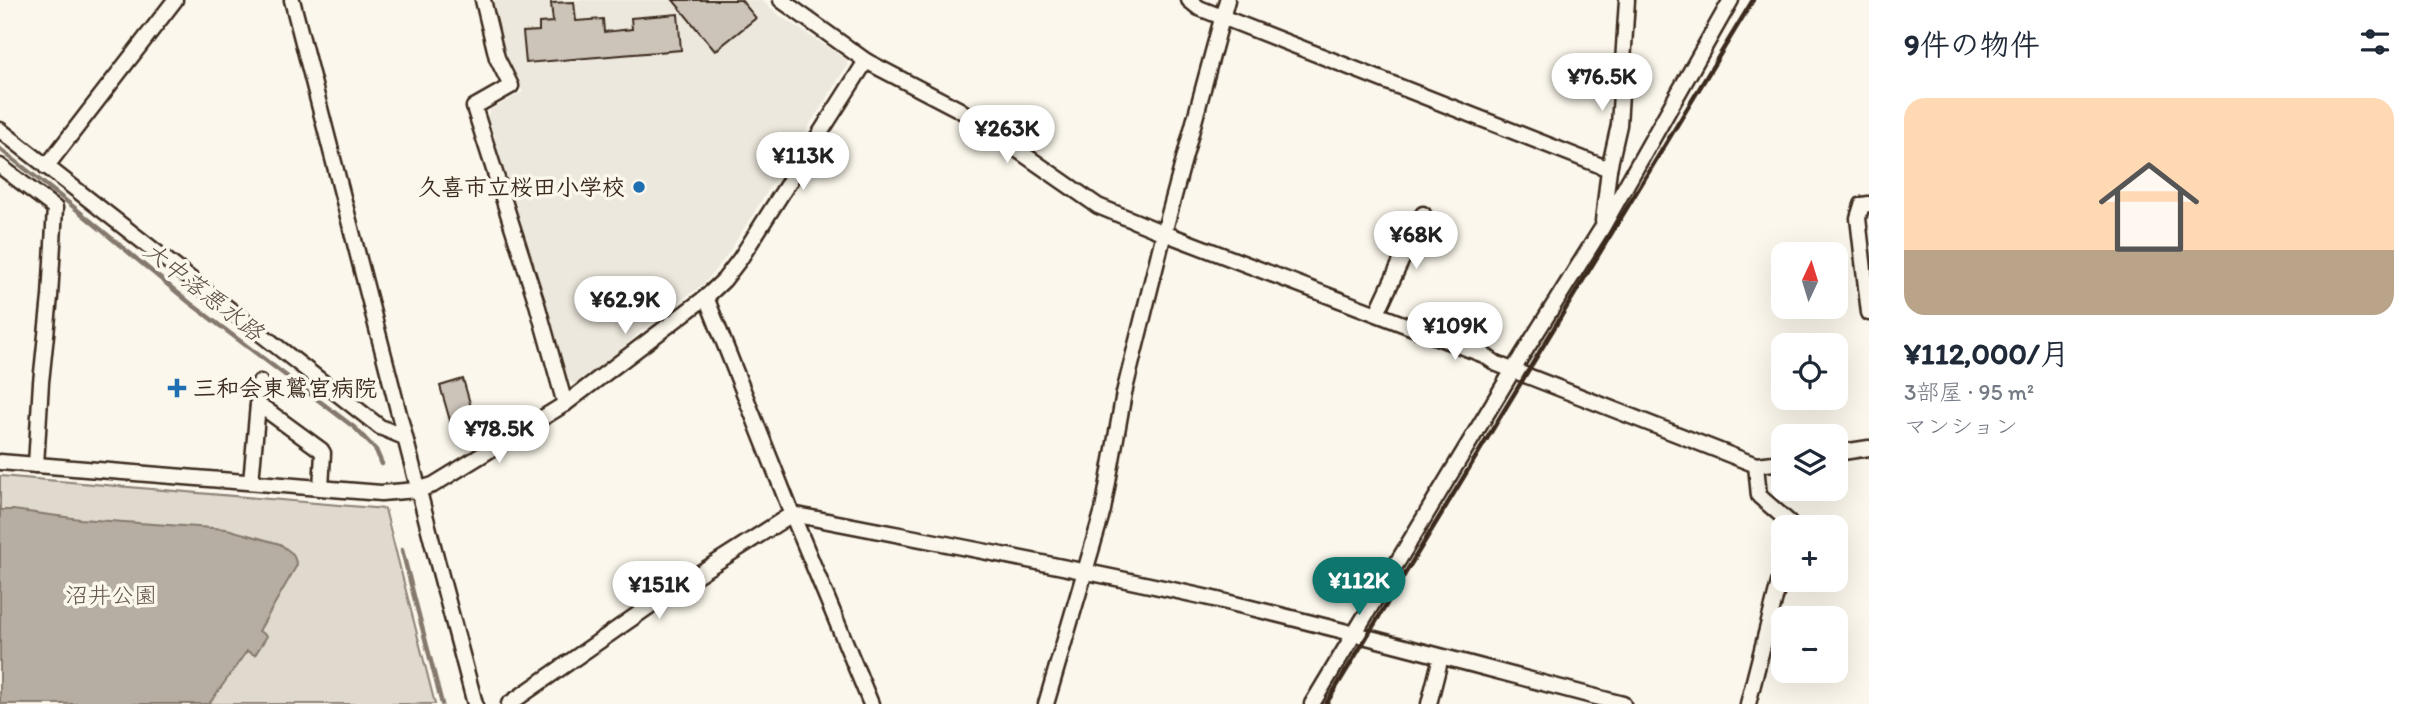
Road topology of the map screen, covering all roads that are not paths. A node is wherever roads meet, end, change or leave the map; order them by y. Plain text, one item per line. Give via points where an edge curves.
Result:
1 (174, 0) edge
2 (292, 0) edge
3 (483, 0) edge
4 (781, 0) edge
5 (1188, 0) edge
6 (1227, 0) edge
7 (1627, 0) edge
8 (1731, 0) edge
9 (1223, 16) junction
10 (866, 61) junction
11 (0, 130) edge
12 (0, 166) edge
13 (46, 167) junction
14 (1609, 169) junction
15 (1869, 204) edge
16 (1423, 214) dead end
17 (1602, 228) junction
18 (1164, 233) junction
19 (706, 297) junction
20 (1377, 313) junction
21 (1869, 313) edge
22 (1513, 370) junction
23 (260, 382) dead end
24 (565, 404) junction
25 (258, 407) junction
26 (404, 437) junction
27 (1869, 448) edge
28 (1848, 451) edge
29 (0, 462) edge
30 (1771, 463) edge
31 (36, 465) junction
32 (1756, 465) junction
33 (251, 482) junction
34 (321, 488) junction
35 (418, 490) junction
36 (792, 514) junction
37 (1781, 515) edge
38 (1085, 571) junction
39 (1777, 592) edge
40 (1355, 634) junction
41 (1441, 657) junction
42 (475, 704) edge
43 (509, 704) edge
44 (871, 704) edge
45 (1046, 704) edge
46 (1312, 704) edge
47 (1429, 704) edge
48 (1623, 704) edge
49 (1748, 704) edge

1 - 13 street
2 - 26 street
3 - 24 street via 496,58 511,86 474,107
4 - 10 street
5 - 9 street
6 - 9 street
7 - 14 street via 1619,125
8 - 17 street
9 - 14 street
9 - 18 street
10 - 18 street via 960,110 1098,206
10 - 19 street via 740,259
11 - 13 street
12 - 31 street via 54,208
13 - 26 street via 380,427
14 - 17 street
15 - 21 street via 1863,205 1858,218
16 - 20 street
17 - 22 street
18 - 20 street
18 - 38 street via 1124,393 1103,510
19 - 24 street
19 - 36 street
20 - 22 street
22 - 32 street
22 - 40 street
23 - 25 street
24 - 35 street
25 - 33 street
25 - 34 street via 321,450
26 - 35 street
27 - 28 street
29 - 31 street
30 - 32 street
31 - 33 street
32 - 37 street via 1759,496
33 - 34 street
34 - 35 street via 381,493
35 - 42 street
36 - 38 street
36 - 43 street
36 - 44 street
38 - 40 street
38 - 45 street
39 - 49 street
40 - 41 street
40 - 46 street
41 - 47 street
41 - 48 street

